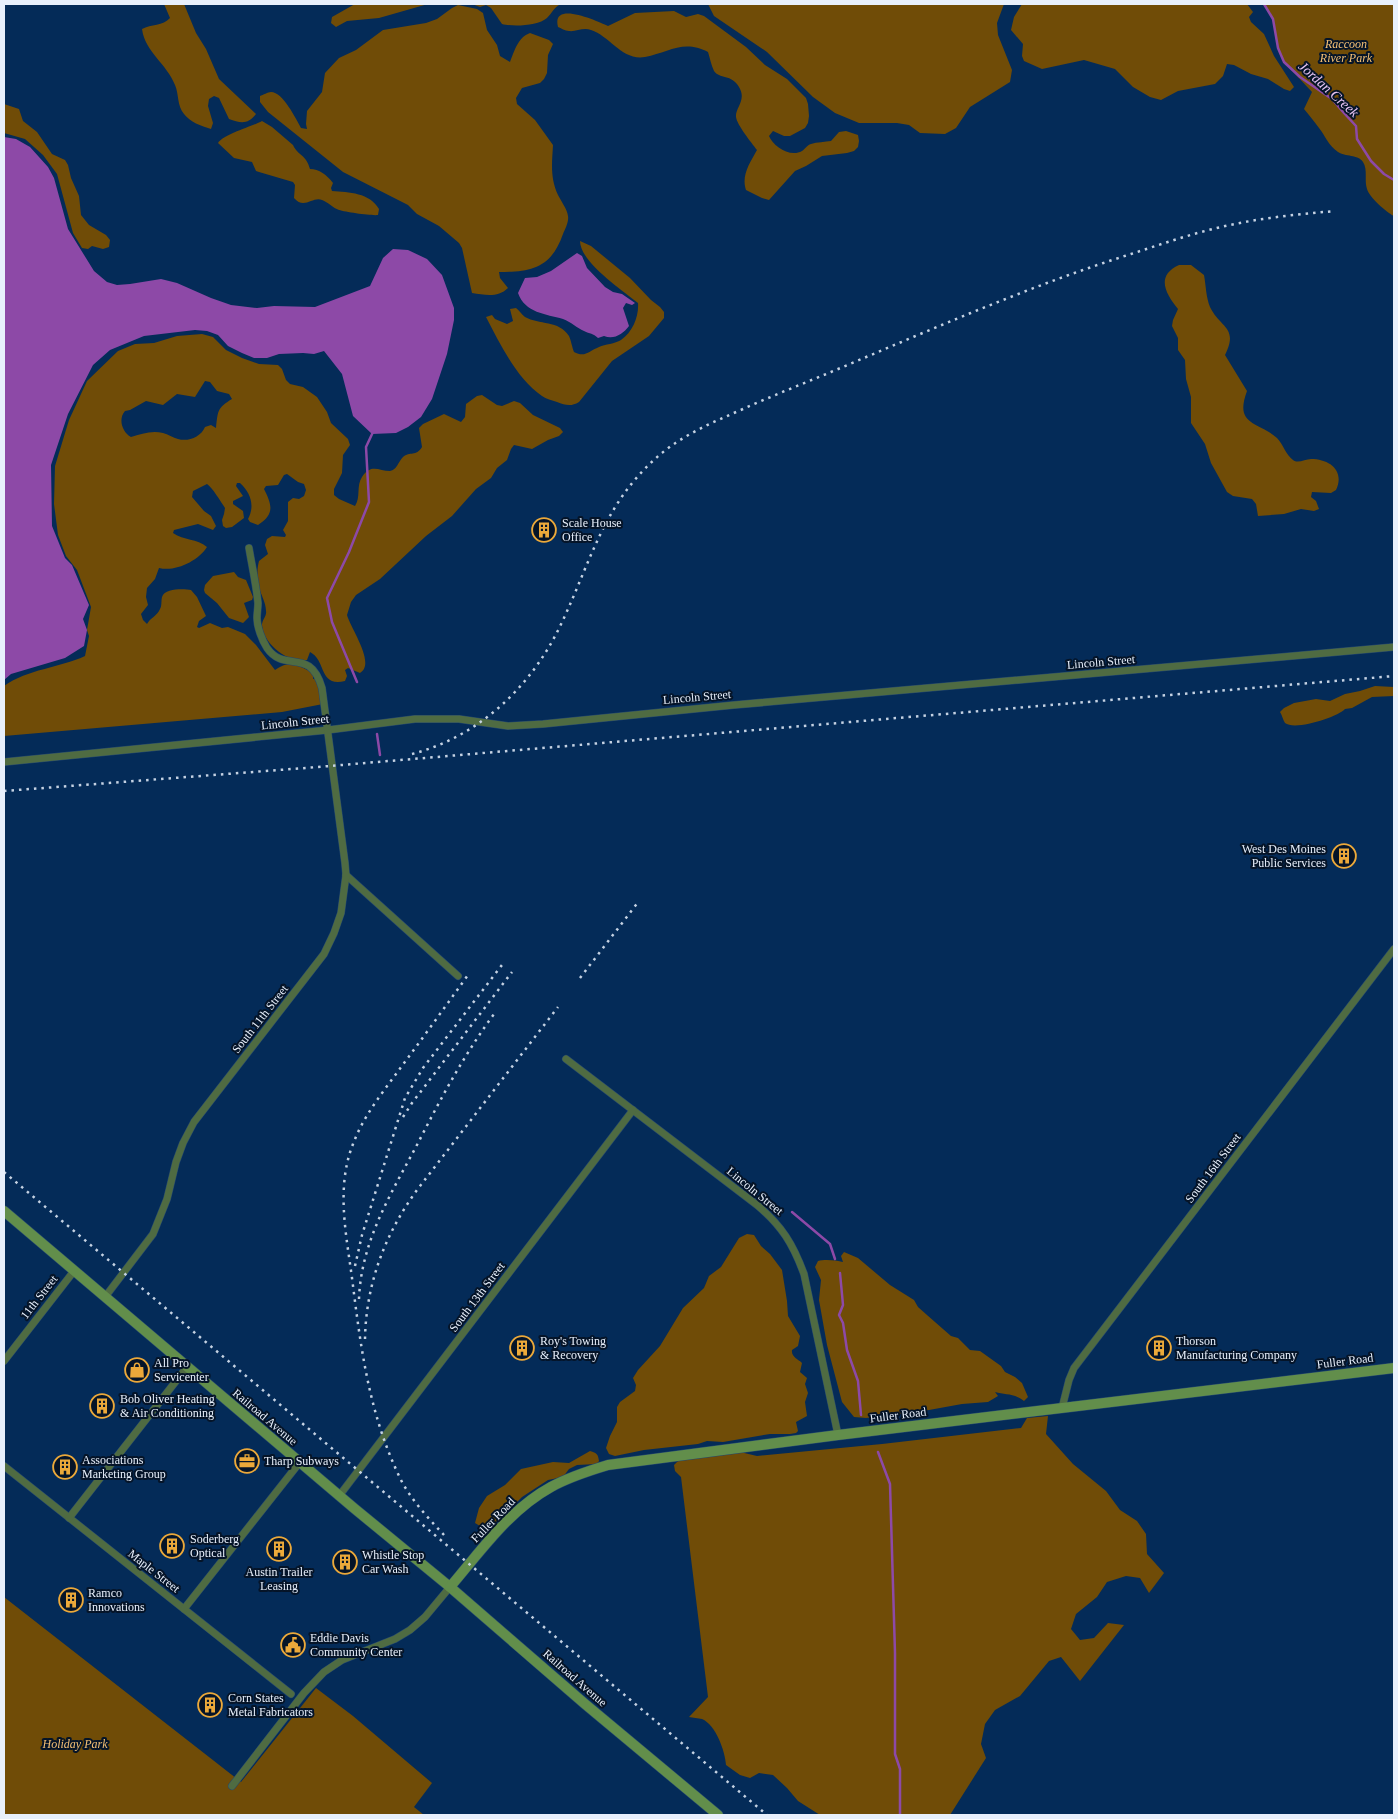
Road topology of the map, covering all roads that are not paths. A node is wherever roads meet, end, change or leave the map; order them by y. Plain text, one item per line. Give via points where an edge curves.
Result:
1 (249, 548) dead end
2 (1394, 647) edge
3 (328, 730) junction
4 (4, 762) edge
5 (346, 874) junction
6 (1394, 949) edge
7 (458, 976) dead end
8 (566, 1059) dead end
9 (633, 1110) junction
10 (4, 1211) edge
11 (74, 1271) junction
12 (105, 1297) junction
13 (4, 1361) edge
14 (187, 1367) junction
15 (1394, 1368) edge
16 (1062, 1408) junction
17 (838, 1435) junction
18 (300, 1462) junction
19 (4, 1466) edge
20 (339, 1496) junction
21 (69, 1518) junction
22 (450, 1587) junction
23 (184, 1609) junction
24 (291, 1694) dead end
25 (232, 1786) dead end
26 (718, 1815) edge

1 - 3 street, South 11th Street via 258,605 257,620 266,647 282,660 304,664 318,675
2 - 3 street, Lincoln Street via 544,724 508,726 439,718
3 - 4 street, Lincoln Street
3 - 5 street, South 11th Street
5 - 7 street
5 - 12 street, South 11th Street via 341,913 324,954 194,1122 176,1162 167,1199 153,1234
6 - 16 street, South 16th Street via 1074,1368
8 - 9 street, Lincoln Street
9 - 17 street, Lincoln Street via 768,1215 786,1235 804,1274
9 - 20 street, South 13th Street
10 - 11 street, Railroad Avenue
11 - 12 street, Railroad Avenue
11 - 13 street, 11th Street
12 - 14 street, Railroad Avenue
14 - 18 street, Railroad Avenue
14 - 21 street
15 - 16 street, Fuller Road
16 - 17 street, Fuller Road
17 - 22 street, Fuller Road via 629,1461 573,1476 537,1496 512,1516
18 - 20 street, Railroad Avenue
18 - 23 street
19 - 21 street, Maple Street
20 - 22 street, Railroad Avenue
21 - 23 street, Maple Street
22 - 25 street via 410,1630 342,1660 324,1672
22 - 26 street, Railroad Avenue
23 - 24 street, Maple Street

